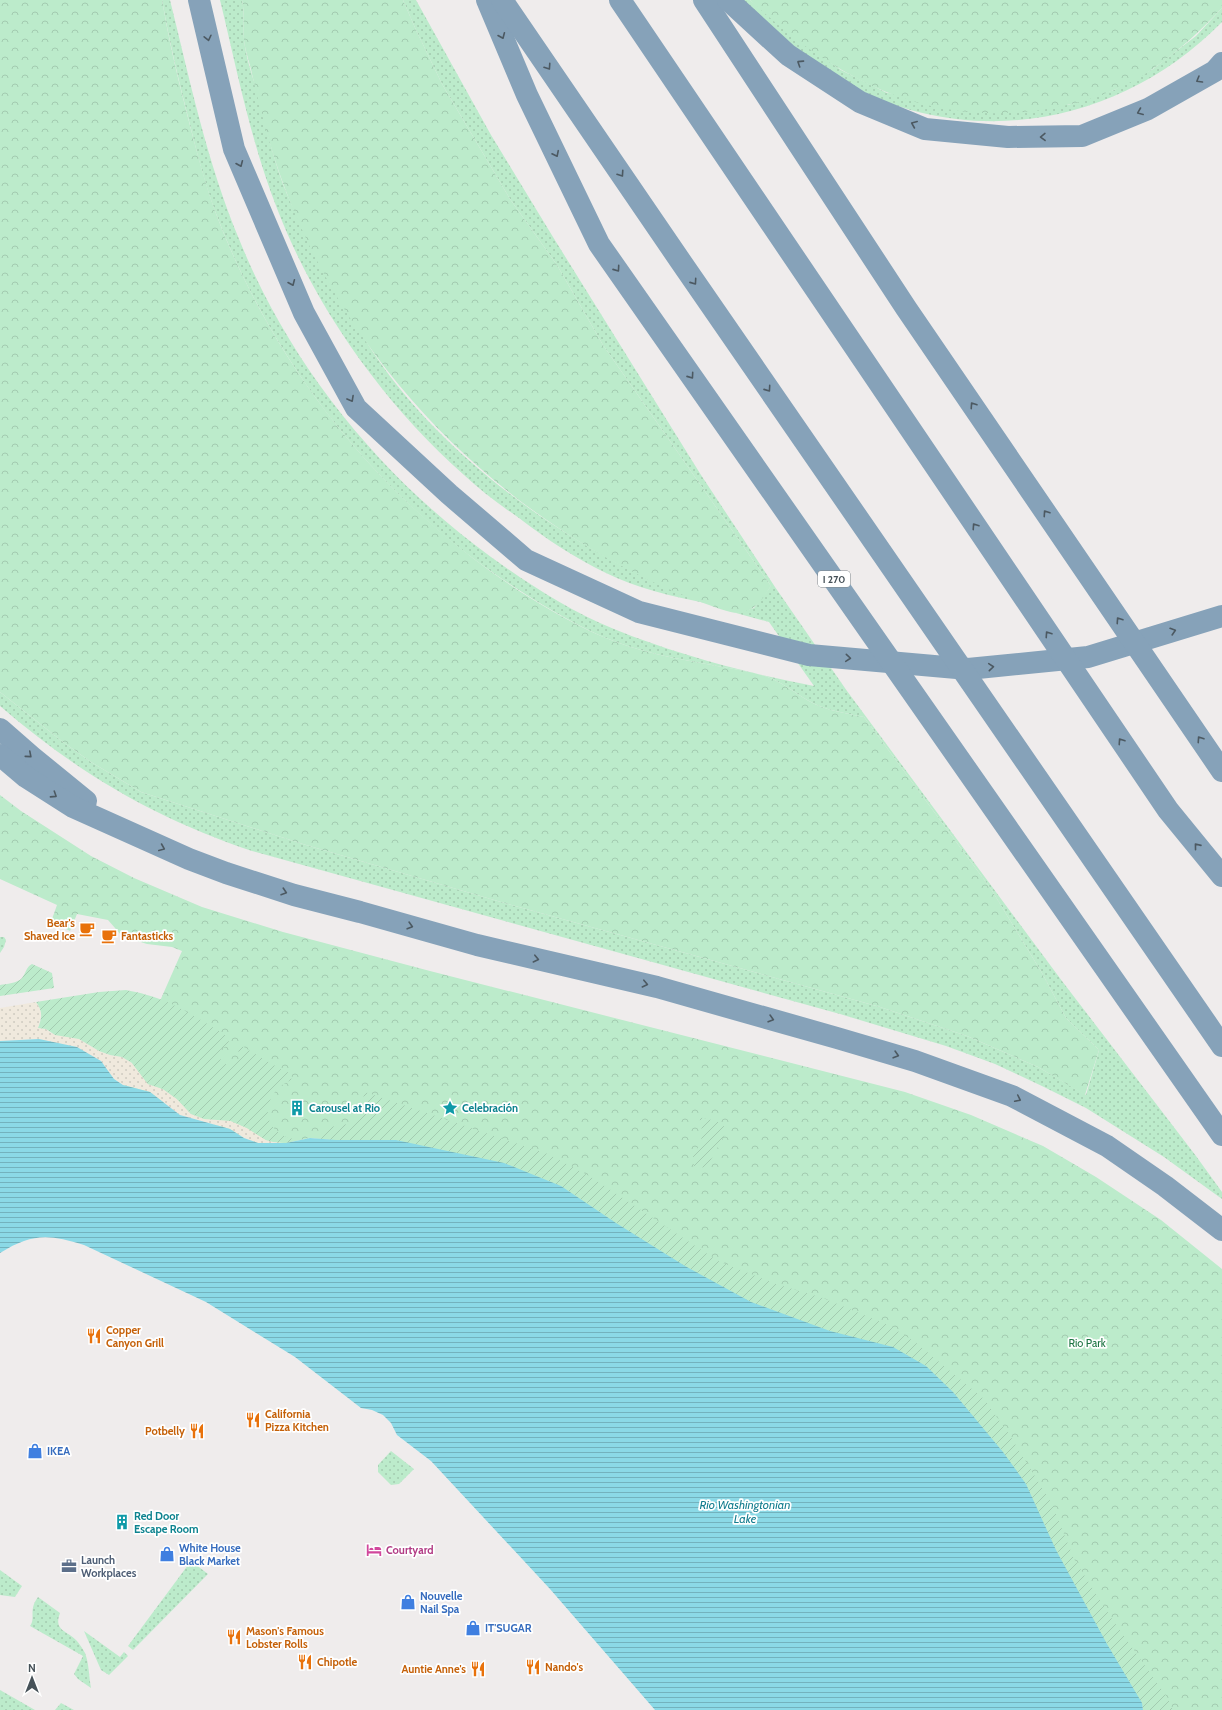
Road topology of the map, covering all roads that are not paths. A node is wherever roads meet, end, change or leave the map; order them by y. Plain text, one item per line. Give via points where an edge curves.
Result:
1 (199, 0) edge
2 (487, 0) edge
3 (502, 0) edge
4 (620, 0) edge
5 (704, 0) edge
6 (728, 0) edge
7 (1222, 63) edge
8 (1222, 616) edge
9 (0, 729) edge
10 (0, 755) edge
11 (1222, 772) edge
12 (126, 832) junction
13 (1222, 876) edge
14 (1222, 1046) edge
15 (1222, 1135) edge
16 (1222, 1230) edge

1 -> 8 highway via 234,149 304,313 356,408 448,494 526,560 639,612 809,655 968,669 1088,657
2 -> 15 highway, I 270 via 527,95 599,244
3 -> 14 highway
13 -> 4 highway via 1168,810
11 -> 5 highway via 906,308
7 -> 6 highway via 1215,71 1148,109 1082,136 1008,137 925,129 860,102 788,55
9 -> 12 highway
10 -> 12 highway via 26,777 73,808
12 -> 16 highway via 188,859 294,895 477,945 657,987 915,1061 964,1078 1012,1096 1107,1146

